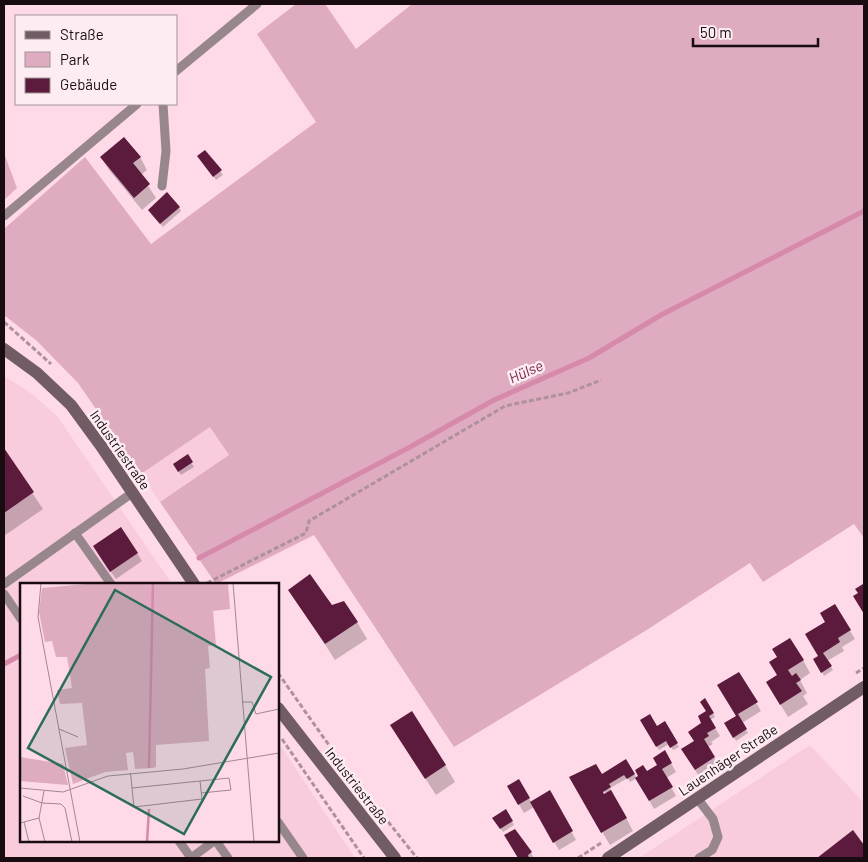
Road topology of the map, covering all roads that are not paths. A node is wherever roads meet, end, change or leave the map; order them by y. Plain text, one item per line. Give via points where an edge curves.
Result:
1 (257, 4) edge
2 (178, 69) edge
3 (136, 105) edge
4 (163, 105) edge
5 (162, 186) dead end
6 (4, 216) edge
7 (4, 349) edge
8 (132, 493) junction
9 (75, 533) junction
10 (111, 583) edge
11 (199, 583) edge
12 (4, 584) edge
13 (4, 594) edge
14 (20, 618) edge
15 (864, 687) edge
16 (279, 709) edge
17 (697, 798) junction
18 (279, 824) edge
19 (179, 842) edge
20 (214, 842) edge
21 (216, 842) edge
22 (228, 858) edge
23 (302, 858) edge
24 (395, 858) edge
25 (608, 858) edge
26 (699, 858) edge

1 - 2 lane
3 - 6 lane
4 - 5 lane via 166,151
7 - 8 street, Industriestraße via 38,373 70,405
8 - 9 lane
8 - 11 street, Industriestraße
9 - 10 lane
9 - 12 lane
13 - 14 lane
15 - 17 street, Lauenhäger Straße
16 - 24 street, Industriestraße
17 - 25 street, Lauenhäger Straße
17 - 26 lane via 712,819 718,837 712,850
18 - 23 lane
19 - 20 lane via 191,858
21 - 22 lane

